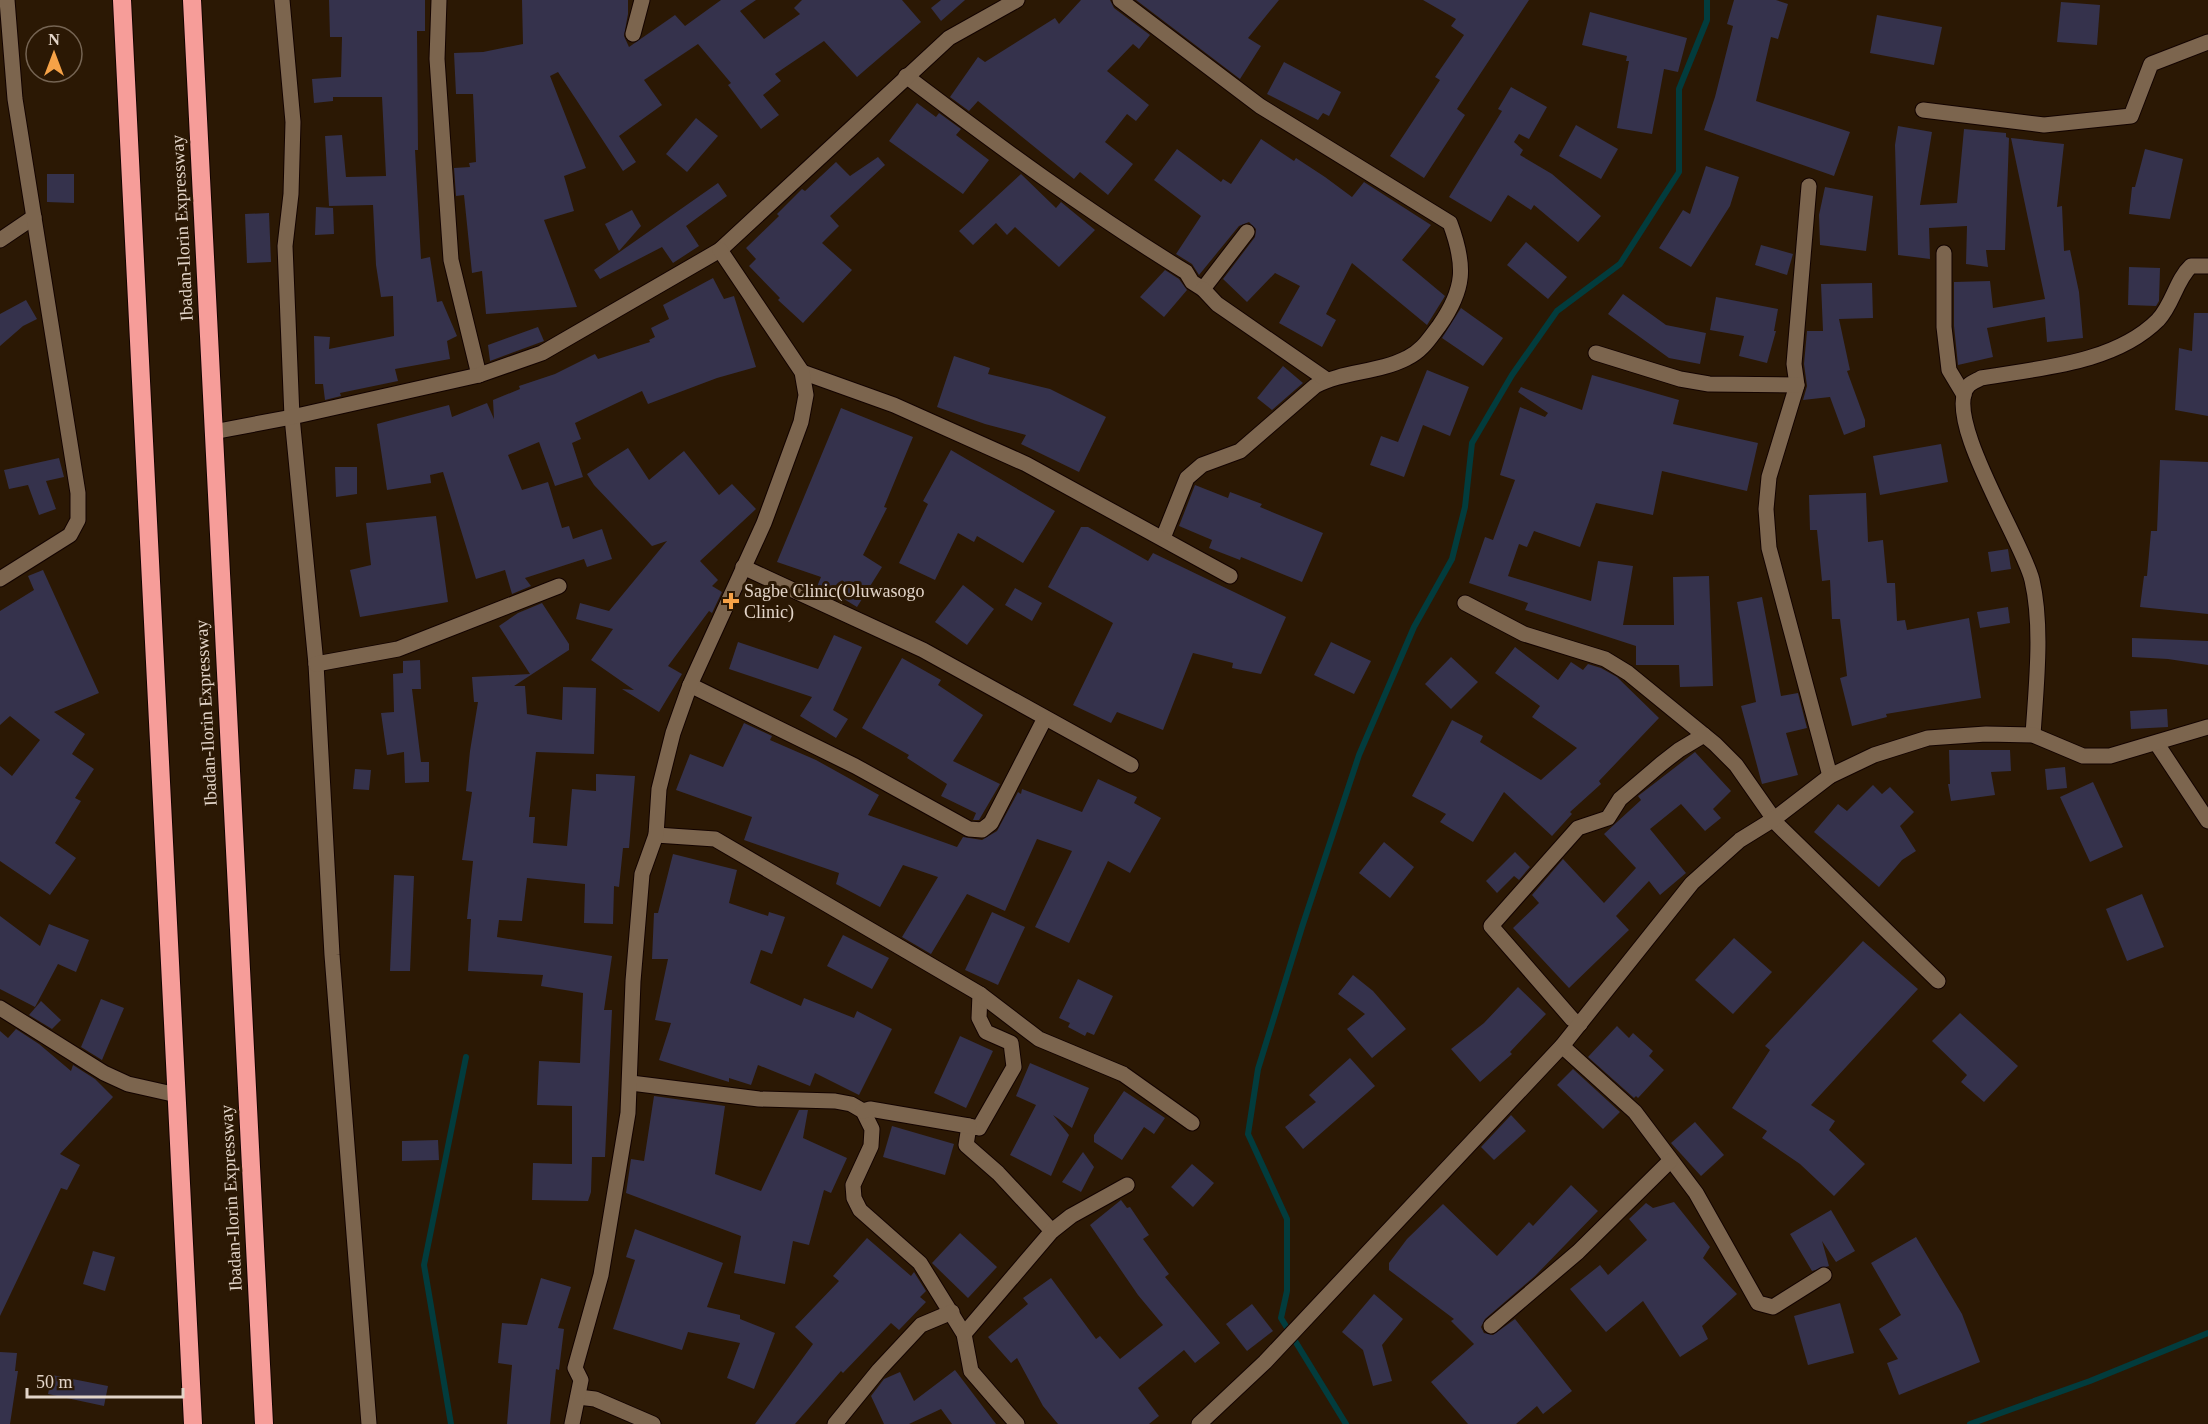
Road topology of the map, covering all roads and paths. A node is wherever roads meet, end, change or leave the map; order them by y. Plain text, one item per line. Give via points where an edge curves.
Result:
1 (7, 0) edge
2 (122, 0) edge
3 (192, 0) edge
4 (282, 0) edge
5 (440, 0) edge
6 (642, 0) edge
7 (1017, 0) edge
8 (1120, 0) edge
9 (633, 34) dead end
10 (2208, 42) edge
11 (906, 76) junction
12 (1923, 110) dead end
13 (1809, 186) dead end
14 (34, 217) junction
15 (1247, 232) dead end
16 (0, 240) edge
17 (720, 250) junction
18 (1944, 254) dead end
19 (2208, 266) edge
20 (1203, 289) junction
21 (1596, 353) dead end
22 (802, 372) junction
23 (479, 375) junction
24 (1327, 380) junction
25 (1797, 385) junction
26 (1964, 395) junction
27 (292, 417) junction
28 (213, 432) junction
29 (1163, 538) junction
30 (743, 567) junction
31 (1230, 576) dead end
32 (0, 579) edge
33 (559, 586) dead end
34 (1465, 603) dead end
35 (316, 664) junction
36 (690, 685) junction
37 (1045, 718) junction
38 (2208, 727) edge
39 (1704, 735) junction
40 (2033, 735) junction
41 (2157, 744) junction
42 (1131, 765) dead end
43 (1830, 776) junction
44 (1774, 819) junction
45 (2208, 821) edge
46 (656, 835) junction
47 (1938, 981) dead end
48 (980, 994) junction
49 (0, 1008) edge
50 (1580, 1024) junction
51 (1562, 1046) junction
52 (631, 1083) junction
53 (177, 1095) junction
54 (863, 1111) junction
55 (1192, 1123) dead end
56 (969, 1126) junction
57 (1670, 1161) junction
58 (1127, 1185) dead end
59 (1052, 1231) junction
60 (1824, 1275) dead end
61 (952, 1312) junction
62 (1491, 1326) dead end
63 (964, 1334) junction
64 (578, 1397) junction
65 (193, 1424) edge
66 (264, 1424) edge
67 (369, 1424) edge
68 (572, 1424) edge
69 (653, 1424) edge
70 (835, 1424) edge
71 (1017, 1424) edge
72 (1199, 1424) edge

1 - 14 street via 15,99
2 - 53 highway
3 - 28 highway, Ibadan-Ilorin Expressway
4 - 27 street via 293,122 285,246
5 - 23 street via 437,59 451,260
6 - 9 street
7 - 11 street via 949,38
8 - 24 street via 1260,106 1450,223 1461,266 1456,301 1424,347 1406,359
10 - 12 street via 2151,64 2131,116 2044,125
11 - 17 street
11 - 20 street via 1035,174 1186,272
13 - 25 street via 1794,364
14 - 16 street
14 - 32 street via 78,493 78,520 70,535
15 - 20 street
17 - 22 street
17 - 23 street via 542,353
18 - 26 street via 1944,327 1949,370
19 - 26 street via 2191,266 2169,308 2132,338 2074,361 1981,378 1969,385
20 - 24 street via 1217,304
21 - 25 street via 1680,380
22 - 29 street via 894,405 1026,464
22 - 30 street via 806,395 801,422 764,523
23 - 27 street
24 - 29 street via 1315,386 1240,452 1202,465 1187,478
25 - 43 street via 1769,477 1769,548
26 - 40 street via 1972,446 1983,476 2032,579 2037,671
27 - 28 street
27 - 35 street
28 - 66 highway, Ibadan-Ilorin Expressway
29 - 31 street
30 - 36 street
30 - 37 street via 923,650
33 - 35 street via 398,649
34 - 39 street via 1524,634 1605,659
35 - 67 street via 332,955
36 - 37 street via 855,766 969,829 982,830 991,823
36 - 46 street via 659,789
37 - 42 street
38 - 41 street
39 - 44 street via 1736,765
39 - 50 street via 1679,750 1620,799 1608,818 1578,828 1491,926
40 - 41 street via 2083,756 2110,756
40 - 43 street via 1928,738 1874,755
41 - 45 street
43 - 44 street
44 - 47 street
44 - 50 street via 1740,840 1692,883
46 - 48 street via 715,838
46 - 52 street via 642,874 633,981
48 - 55 street via 1039,1039 1123,1074
48 - 56 street via 980,1017 986,1032 1011,1044 1014,1067 979,1128
49 - 53 street via 104,1073 128,1084
50 - 51 street
51 - 57 street via 1635,1112
51 - 72 street via 1265,1362
52 - 54 street via 759,1099 835,1101
52 - 64 street via 601,1275 575,1368 581,1380
53 - 65 highway
54 - 56 street
54 - 61 street via 872,1129 871,1146 853,1185 854,1198 860,1210 920,1263
56 - 59 street via 966,1144
57 - 60 street via 1696,1193 1758,1303 1773,1307
57 - 62 street via 1578,1252
58 - 59 street
59 - 63 street
61 - 63 street
61 - 70 street via 921,1325
63 - 71 street via 971,1371
64 - 68 street
64 - 69 street via 595,1399

